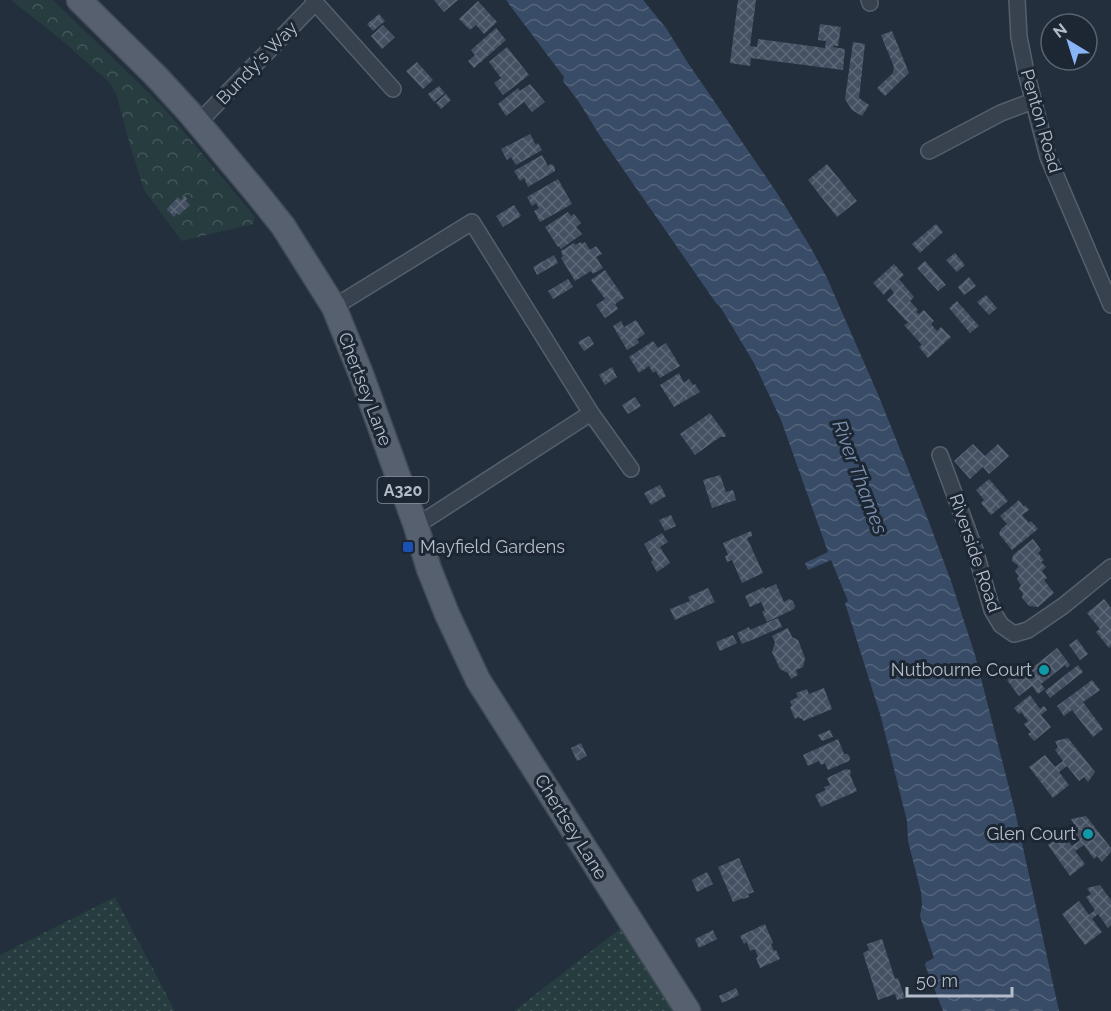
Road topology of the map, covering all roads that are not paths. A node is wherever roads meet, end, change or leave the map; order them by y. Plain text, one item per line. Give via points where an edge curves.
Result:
1 (79, 0) edge
2 (1017, 0) edge
3 (314, 1) edge
4 (393, 89) dead end
5 (1033, 101) junction
6 (198, 123) junction
7 (929, 150) dead end
8 (1111, 305) edge
9 (334, 307) junction
10 (591, 413) junction
11 (940, 455) dead end
12 (631, 469) dead end
13 (416, 526) junction
14 (1111, 567) edge
15 (688, 1011) edge

1 - 6 main road, Chertsey Lane / A320
2 - 5 street, Penton Road via 1019,37
3 - 4 street, Bundy's Way
3 - 6 street, Bundy's Way
5 - 7 street
5 - 8 street, Penton Road via 1048,157
6 - 9 main road, Chertsey Lane / A320 via 283,226
9 - 10 street via 472,222
9 - 13 main road, Chertsey Lane / A320
10 - 12 street
10 - 13 street
11 - 14 street, Riverside Road via 992,610 1001,625 1014,634 1028,630 1063,606
13 - 15 main road, Chertsey Lane / A320 via 432,578 478,680

